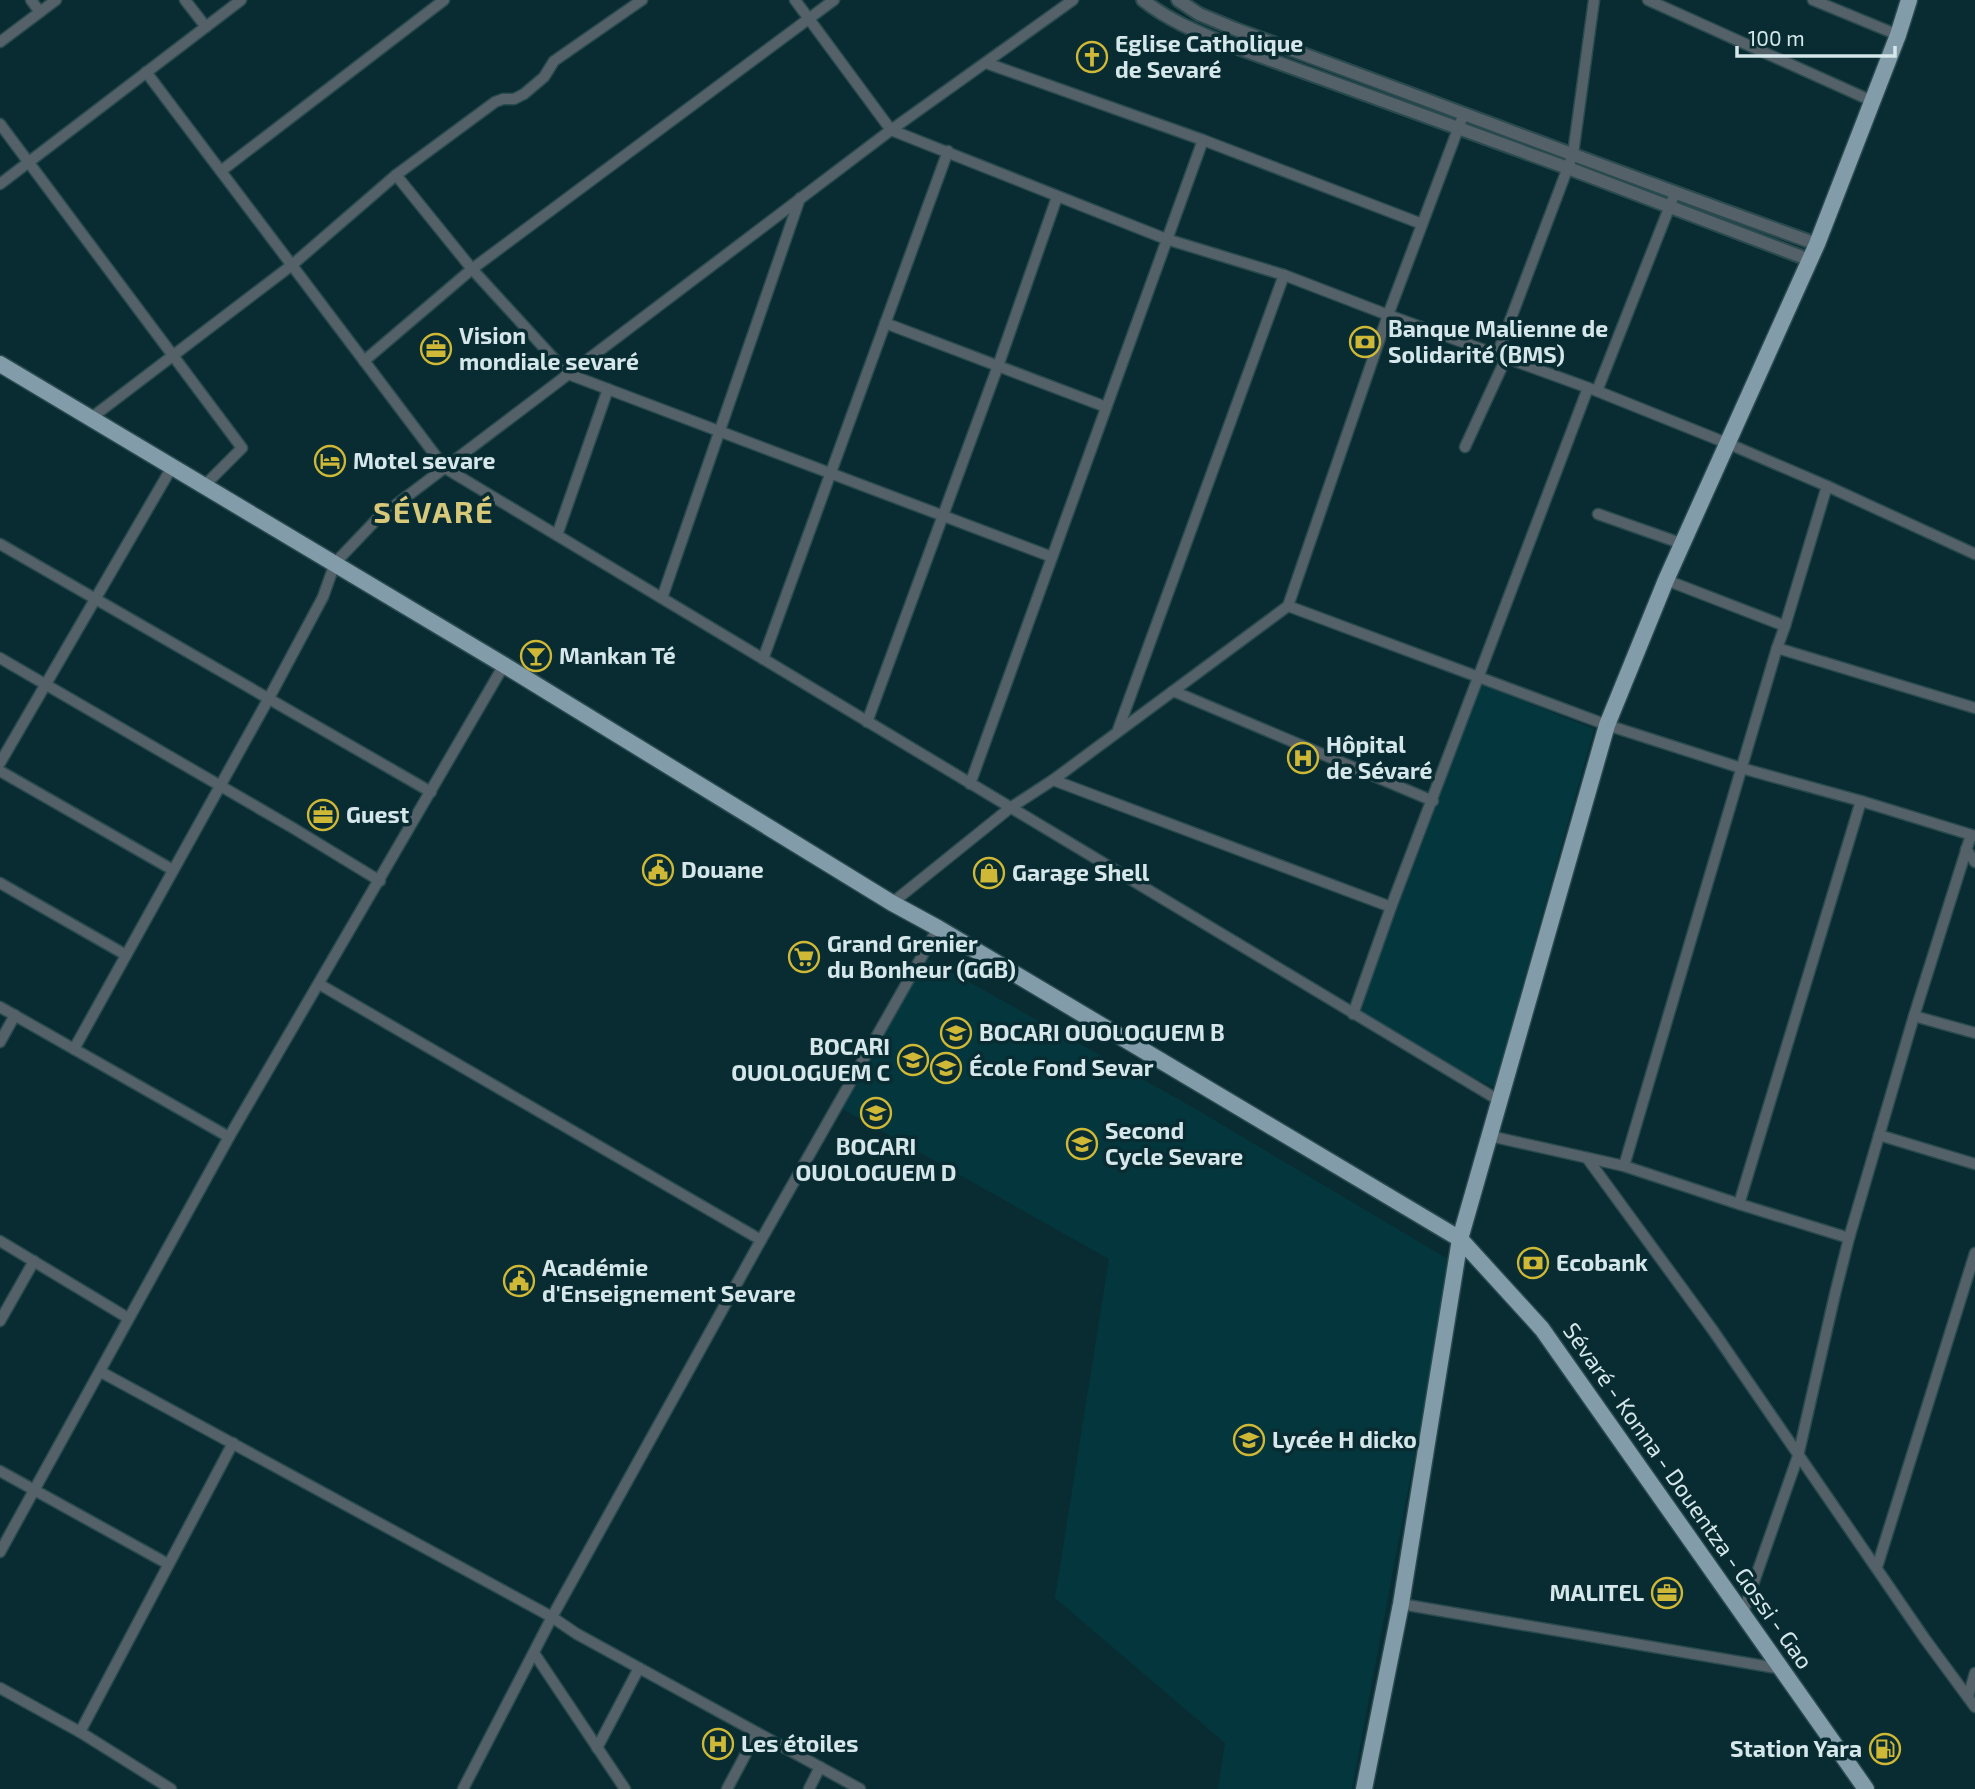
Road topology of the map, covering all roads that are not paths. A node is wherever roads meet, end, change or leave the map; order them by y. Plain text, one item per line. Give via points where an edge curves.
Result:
1 (31, 0) edge
2 (56, 0) edge
3 (185, 0) edge
4 (241, 0) edge
5 (444, 0) edge
6 (642, 0) edge
7 (795, 0) edge
8 (834, 0) edge
9 (1073, 0) edge
10 (1143, 0) edge
11 (1178, 0) edge
12 (1594, 0) edge
13 (1648, 0) edge
14 (1813, 0) edge
15 (1909, 0) edge
16 (40, 12) junction
17 (809, 19) junction
18 (206, 27) junction
19 (1898, 35) junction
20 (0, 42) edge
21 (986, 63) junction
22 (146, 72) junction
23 (1872, 101) junction
24 (1464, 113) junction
25 (0, 124) edge
26 (1458, 128) junction
27 (891, 130) junction
28 (1203, 140) junction
29 (948, 151) junction
30 (1573, 154) junction
31 (28, 162) junction
32 (1568, 168) junction
33 (221, 171) junction
34 (397, 175) junction
35 (0, 184) edge
36 (1675, 193) junction
37 (800, 197) junction
38 (1057, 197) junction
39 (1670, 206) junction
40 (1422, 224) junction
41 (1166, 239) junction
42 (1817, 244) junction
43 (1810, 260) junction
44 (292, 265) junction
45 (472, 268) junction
46 (1284, 275) junction
47 (1388, 315) junction
48 (885, 323) junction
49 (173, 355) junction
50 (1501, 356) junction
51 (364, 360) junction
52 (0, 364) edge
53 (998, 366) junction
54 (568, 374) junction
55 (608, 389) junction
56 (1593, 390) junction
57 (1106, 407) junction
58 (91, 418) junction
59 (719, 431) junction
60 (1729, 444) junction
61 (1465, 447) dead end
62 (172, 467) junction
63 (445, 468) junction
64 (830, 473) junction
65 (204, 486) junction
66 (1827, 486) junction
67 (1598, 514) dead end
68 (943, 516) junction
69 (557, 535) junction
70 (0, 544) edge
71 (1683, 544) junction
72 (1975, 554) edge
73 (1052, 556) junction
74 (335, 563) junction
75 (1666, 580) junction
76 (662, 598) junction
77 (95, 599) junction
78 (1287, 606) junction
79 (1786, 626) junction
80 (1777, 648) junction
81 (0, 657) edge
82 (763, 659) junction
83 (504, 665) junction
84 (1480, 677) junction
85 (46, 684) junction
86 (1173, 691) junction
87 (269, 698) junction
88 (1975, 708) edge
89 (867, 722) junction
90 (1607, 725) junction
91 (1118, 730) junction
92 (0, 763) edge
93 (1741, 768) junction
94 (0, 771) edge
95 (1053, 780) junction
96 (970, 784) junction
97 (220, 785) junction
98 (431, 792) junction
99 (1433, 801) junction
100 (1861, 801) junction
101 (1010, 808) junction
102 (1973, 836) edge
103 (1966, 849) junction
104 (1975, 862) edge
105 (173, 870) junction
106 (380, 881) junction
107 (0, 883) edge
108 (892, 903) junction
109 (1391, 907) junction
110 (937, 928) junction
111 (127, 955) junction
112 (319, 984) junction
113 (0, 1007) edge
114 (1353, 1014) junction
115 (15, 1016) junction
116 (1914, 1016) junction
117 (1975, 1033) edge
118 (0, 1042) edge
119 (74, 1049) junction
120 (1500, 1101) junction
121 (1879, 1135) junction
122 (1490, 1136) junction
123 (229, 1137) junction
124 (1587, 1158) junction
125 (1975, 1164) edge
126 (1624, 1166) junction
127 (1739, 1204) junction
128 (1849, 1238) junction
129 (1460, 1239) junction
130 (761, 1240) junction
131 (0, 1241) edge
132 (1975, 1253) edge
133 (34, 1261) junction
134 (128, 1318) junction
135 (0, 1321) edge
136 (101, 1372) junction
137 (233, 1443) junction
138 (1798, 1456) junction
139 (0, 1471) edge
140 (34, 1491) junction
141 (0, 1552) edge
142 (168, 1564) junction
143 (1877, 1567) junction
144 (1401, 1604) junction
145 (1743, 1613) junction
146 (552, 1617) junction
147 (534, 1653) junction
148 (639, 1668) junction
149 (1783, 1669) junction
150 (1975, 1673) edge
151 (0, 1688) edge
152 (1968, 1697) junction
153 (1975, 1707) edge
154 (80, 1732) junction
155 (757, 1733) junction
156 (597, 1748) junction
157 (820, 1767) junction
158 (172, 1789) edge
159 (463, 1789) edge
160 (625, 1789) edge
161 (727, 1789) edge
162 (809, 1789) edge
163 (860, 1789) edge
164 (1364, 1789) edge
165 (1866, 1789) edge

1 - 16 street
2 - 16 street
3 - 18 street
4 - 18 street
5 - 33 street
6 - 34 street via 554,61 524,94 495,102
7 - 17 street
8 - 17 street
9 - 21 street
10 - 26 street via 1200,33
11 - 24 street via 1235,29
12 - 30 street
13 - 23 street
14 - 19 street
15 - 19 main road
16 - 20 street
17 - 27 street
17 - 45 street
18 - 22 street
19 - 23 main road
21 - 27 street
21 - 28 street
22 - 31 street
22 - 33 street
23 - 42 main road
24 - 26 street
24 - 30 street
25 - 31 street
26 - 32 street
26 - 40 street
27 - 29 street
27 - 37 street
28 - 40 street
28 - 41 street
29 - 38 street
29 - 48 street
30 - 32 street
30 - 36 street
31 - 35 street
31 - 49 street
32 - 39 street
32 - 50 street
33 - 44 street
34 - 44 street
34 - 45 street
36 - 39 street
36 - 42 street
37 - 54 street
37 - 59 street
38 - 41 street
38 - 53 street
39 - 43 street
39 - 56 street
40 - 47 street
41 - 46 street
41 - 57 street
42 - 43 main road
43 - 60 main road
44 - 49 street
44 - 51 street
45 - 51 street
45 - 54 street
46 - 47 street
46 - 91 street
47 - 50 street
47 - 78 street
48 - 53 street
48 - 64 street
49 - 58 street
49 - 65 street via 242,448
50 - 56 street
50 - 61 street
51 - 63 street
52 - 58 main road, Sévaré - Konna - Douentza - Gossi - Gao
53 - 57 street
53 - 68 street
54 - 55 street
54 - 63 street
55 - 59 street
55 - 69 street
56 - 60 street
56 - 84 street
57 - 73 street
58 - 62 main road, Sévaré - Konna - Douentza - Gossi - Gao
59 - 64 street
59 - 76 street
60 - 66 street
60 - 71 main road
62 - 65 main road, Sévaré - Konna - Douentza - Gossi - Gao
62 - 77 street
63 - 69 street
63 - 74 street via 377,519
64 - 68 street
64 - 82 street
65 - 74 main road, Sévaré - Konna - Douentza - Gossi - Gao
66 - 72 street
66 - 79 street
67 - 71 street
68 - 73 street
68 - 89 street
69 - 76 street
70 - 77 street
71 - 75 main road
73 - 96 street
74 - 83 main road, Sévaré - Konna - Douentza - Gossi - Gao
74 - 87 street via 323,597
75 - 79 street
75 - 90 main road
76 - 82 street
77 - 85 street
77 - 87 street
78 - 84 street
78 - 86 street
79 - 80 street
80 - 88 street
80 - 93 street
81 - 85 street
82 - 89 street
83 - 98 street
83 - 108 main road, Sévaré - Konna - Douentza - Gossi - Gao
84 - 90 street
84 - 99 street
85 - 92 street
85 - 97 street
86 - 91 street
86 - 99 street
87 - 97 street
87 - 98 street
89 - 96 street
90 - 93 street
90 - 120 main road
91 - 95 street
93 - 100 street
93 - 126 street
94 - 105 street
95 - 101 street
95 - 109 street
96 - 101 street
97 - 105 street
97 - 106 street
98 - 106 street
99 - 109 street
100 - 102 street
100 - 127 street
101 - 108 street
101 - 114 street
102 - 103 street
103 - 104 street
103 - 116 street
105 - 111 street
106 - 112 street
107 - 111 street
108 - 110 main road, Sévaré - Konna - Douentza - Gossi - Gao
109 - 114 street
110 - 129 main road, Sévaré - Konna - Douentza - Gossi - Gao
110 - 130 street
111 - 119 street
112 - 123 street
112 - 130 street
113 - 115 street
114 - 120 street
115 - 118 street
115 - 119 street
116 - 117 street
116 - 121 street
119 - 123 street
120 - 122 main road
121 - 125 street
121 - 128 street
122 - 124 street
122 - 129 main road
123 - 134 street
124 - 126 street
124 - 138 street
126 - 127 street
127 - 128 street
128 - 138 street
129 - 144 main road
129 - 145 main road, Sévaré - Konna - Douentza - Gossi - Gao via 1542,1329
130 - 146 street
131 - 133 street
132 - 143 street
133 - 134 street
133 - 135 street
134 - 136 street
136 - 137 street
136 - 140 street
137 - 142 street
137 - 146 street
138 - 143 street
138 - 145 street
139 - 140 street
140 - 141 street
140 - 142 street
142 - 154 street
143 - 152 street
144 - 149 street
144 - 164 main road
145 - 149 main road, Sévaré - Konna - Douentza - Gossi - Gao
146 - 147 street
146 - 148 street
147 - 156 street
147 - 159 street
148 - 155 street
148 - 156 street
149 - 165 main road, Sévaré - Konna - Douentza - Gossi - Gao
150 - 152 street
151 - 154 street
152 - 153 street
154 - 158 street
155 - 157 street
155 - 161 street
156 - 160 street
157 - 162 street
157 - 163 street

